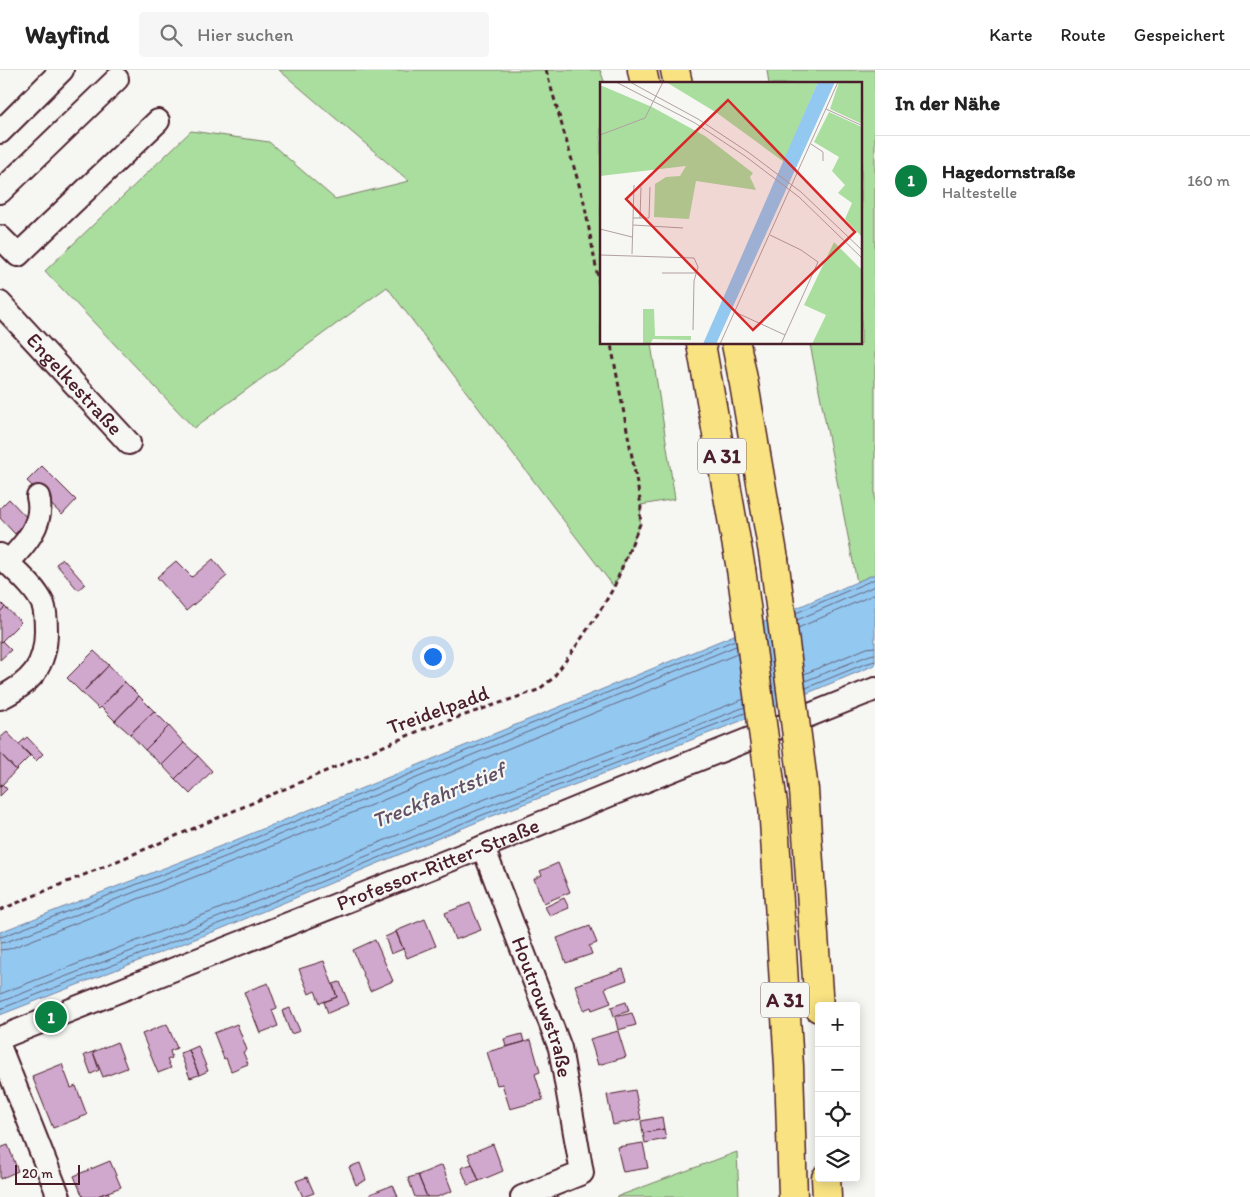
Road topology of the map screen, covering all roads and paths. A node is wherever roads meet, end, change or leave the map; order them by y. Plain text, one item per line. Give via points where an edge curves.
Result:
1 (62, 70) edge
2 (546, 70) edge
3 (117, 79) dead end
4 (158, 121) dead end
5 (0, 132) edge
6 (0, 192) edge
7 (0, 237) edge
8 (600, 289) edge
9 (0, 303) edge
10 (611, 345) edge
11 (701, 345) edge
12 (736, 345) edge
13 (129, 443) dead end
14 (38, 497) dead end
15 (4, 559) edge
16 (875, 689) edge
17 (0, 698) edge
18 (483, 847) junction
19 (0, 910) edge
20 (819, 1002) edge
21 (0, 1038) edge
22 (0, 1048) edge
23 (826, 1182) edge
24 (59, 1197) edge
25 (522, 1197) edge
26 (793, 1197) edge
27 (827, 1197) edge

1 - 5 street
2 - 8 path via 584,202
3 - 6 street
4 - 7 street via 18,255
9 - 13 street, Engelkestraße
10 - 19 path, Treidelpadd via 641,505 640,524 607,600 552,679 538,690 420,730
11 - 26 highway, A 31, bridge via 741,569 774,804
12 - 20 highway, A 31, bridge via 774,559 804,790
14 - 15 street via 37,522 30,536 24,546
15 - 17 street via 34,590 43,605 46,644 42,660 32,676
16 - 18 street, Professor-Ritter-Straße
18 - 21 street, Professor-Ritter-Straße
18 - 25 street, Houtrouwstraße via 560,1048 582,1173
22 - 24 street
23 - 27 highway

